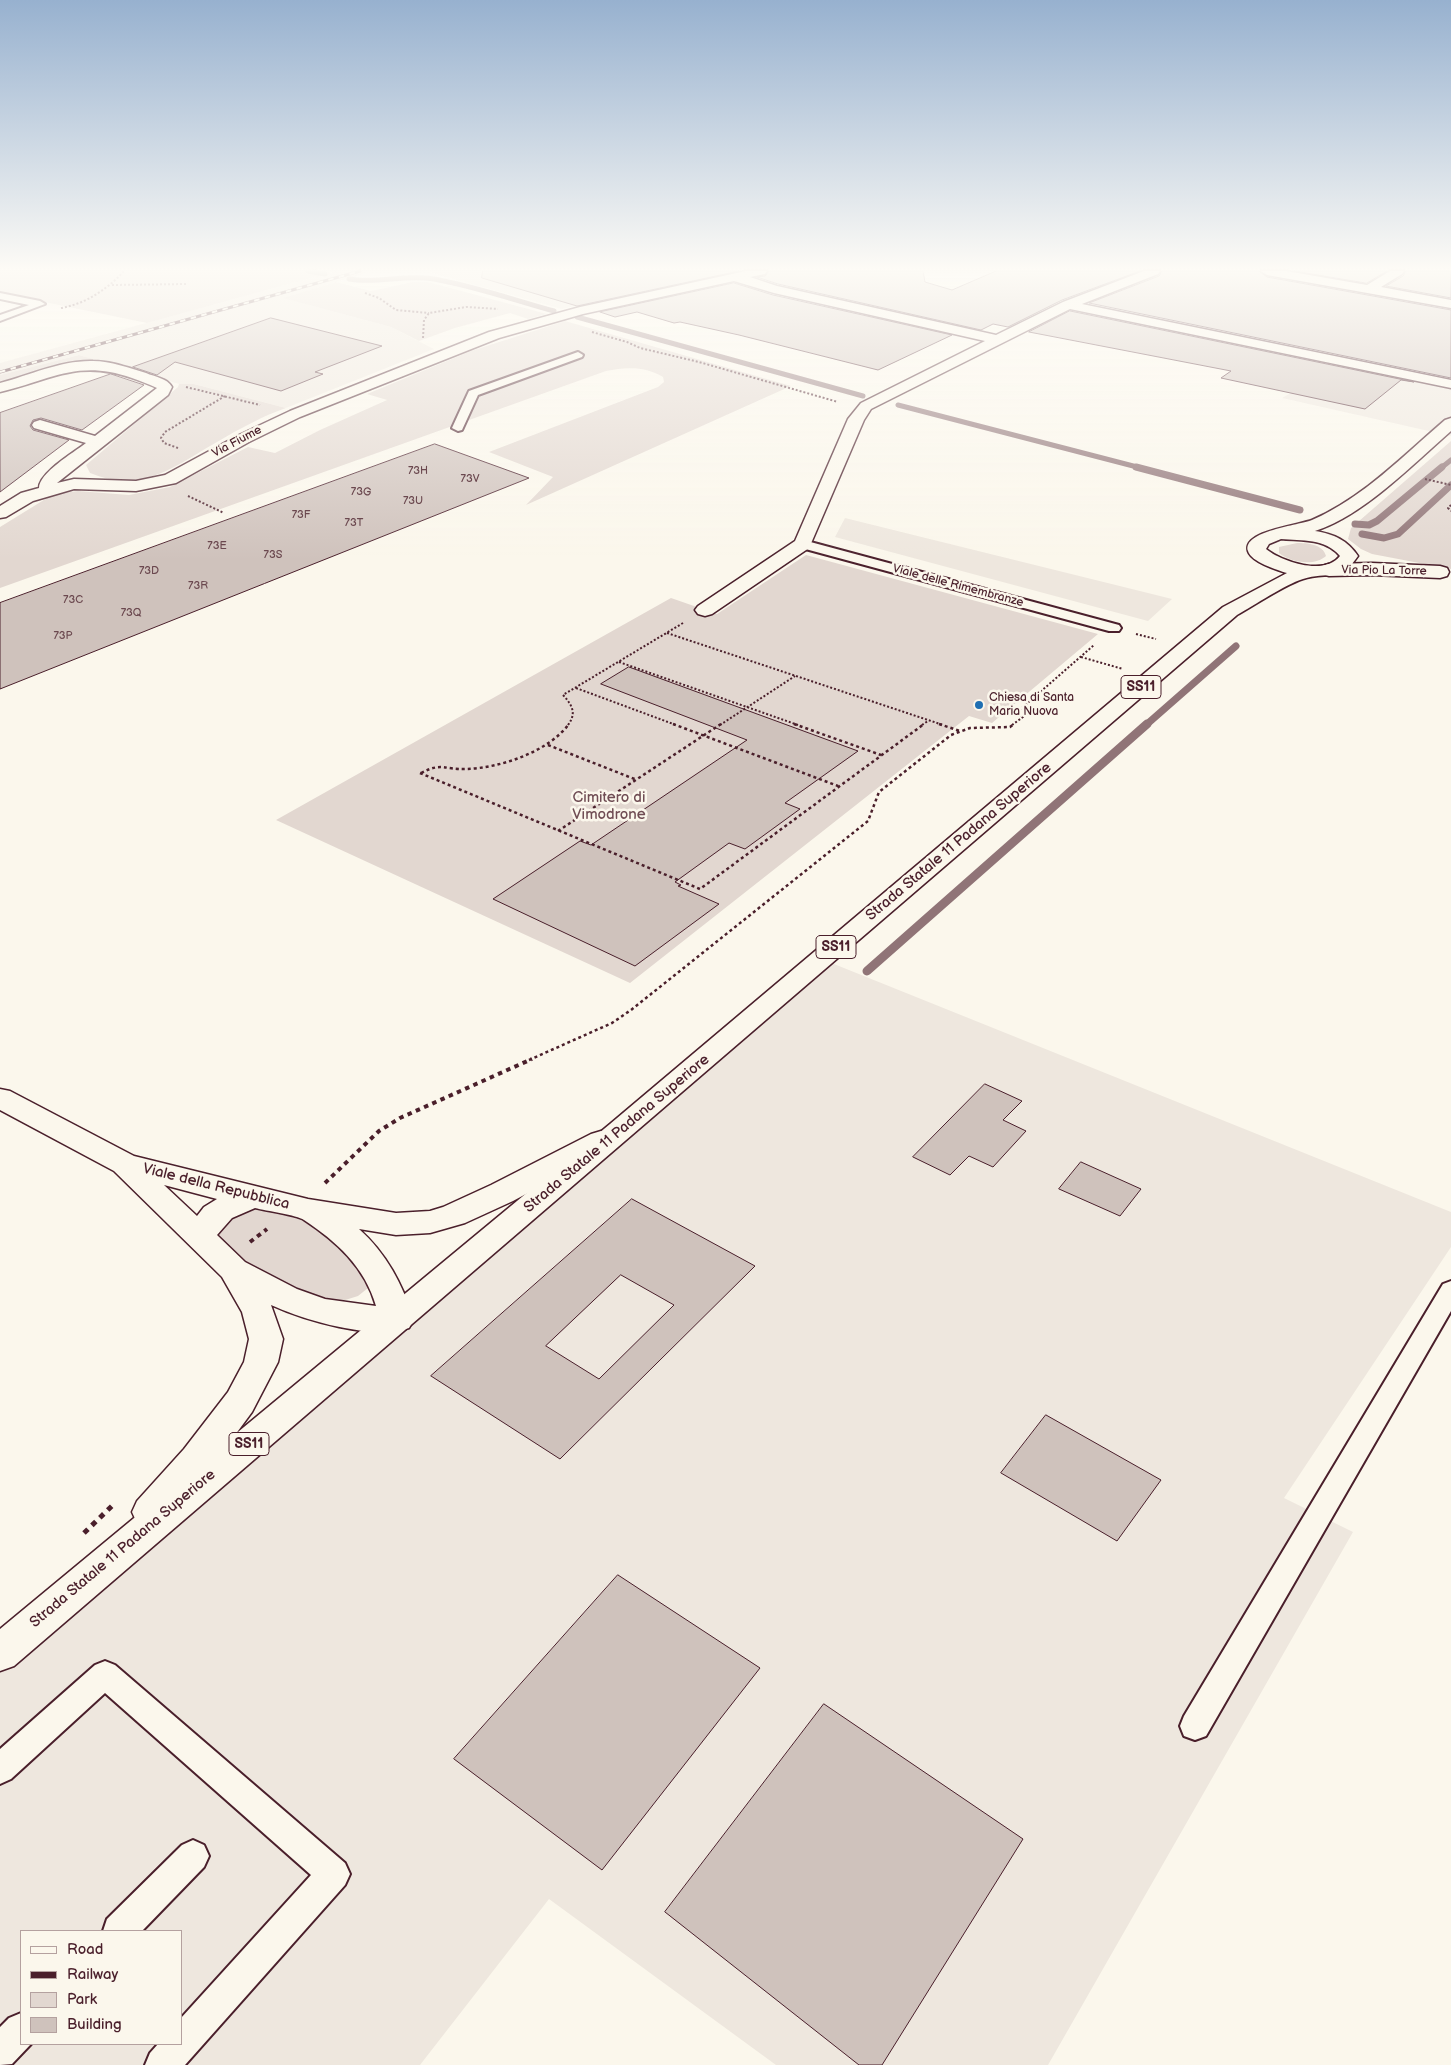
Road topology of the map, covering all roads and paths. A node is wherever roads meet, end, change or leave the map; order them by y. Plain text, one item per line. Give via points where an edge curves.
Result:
1 (73, 367) edge
2 (103, 367) edge
3 (412, 367) edge
4 (544, 367) edge
5 (718, 367) edge
6 (942, 367) edge
7 (1370, 367) edge
8 (1451, 384) edge
9 (165, 387) junction
10 (0, 388) edge
11 (225, 396) junction
12 (863, 409) junction
13 (295, 414) junction
14 (1451, 423) edge
15 (40, 425) dead end
16 (458, 428) dead end
17 (98, 442) junction
18 (183, 449) dead end
19 (1418, 477) dead end
20 (1451, 485) edge
21 (47, 490) junction
22 (1451, 504) edge
23 (1451, 511) edge
24 (0, 513) edge
25 (1342, 513) junction
26 (1283, 534) junction
27 (803, 544) junction
28 (1341, 547) junction
29 (1257, 570) junction
30 (1322, 570) junction
31 (1446, 573) edge
32 (705, 610) joint
33 (1230, 611) junction
34 (1114, 628) joint
35 (666, 633) junction
36 (1080, 657) junction
37 (619, 661) junction
38 (795, 676) junction
39 (1152, 677) junction
40 (575, 688) junction
41 (748, 708) junction
42 (928, 721) junction
43 (960, 731) junction
44 (703, 737) junction
45 (548, 745) junction
46 (881, 755) junction
47 (637, 780) junction
48 (838, 786) junction
49 (558, 831) junction
50 (0, 1098) edge
51 (620, 1131) junction
52 (124, 1164) junction
53 (254, 1198) junction
54 (302, 1208) junction
55 (200, 1237) junction
56 (229, 1265) junction
57 (1451, 1290) edge
58 (397, 1319) junction
59 (119, 1499) dead end
60 (78, 1540) dead end
61 (100, 1569) junction
62 (0, 1653) edge
63 (1195, 1726) dead end
64 (0, 1769) edge
65 (193, 1856) dead end
66 (120, 1930) edge
67 (20, 2031) edge
68 (182, 2043) edge
69 (180, 2045) edge
70 (0, 2052) edge
71 (162, 2065) edge

1 - 10 street
2 - 9 street
3 - 13 street, Via Fiume
4 - 16 lane via 473,393
5 - 12 path
6 - 12 street
7 - 8 street
9 - 11 path via 192,387
9 - 17 street via 163,392
11 - 13 path
11 - 18 path via 168,428 162,435 164,443
12 - 27 street
13 - 21 street, Via Fiume via 164,481 130,486 74,484
14 - 25 street, Strada Statale 11 Padana Superiore / SS11
15 - 17 street
17 - 21 street via 53,476
19 - 20 path
21 - 24 street, Via Fiume via 27,497
22 - 23 path via 1448,508
25 - 26 street, Strada Statale 11 Padana Superiore / SS11
25 - 28 street, Strada Statale 11 Padana Superiore / SS11 via 1336,528 1336,539
26 - 28 street, Strada Statale 11 Padana Superiore / SS11 via 1312,536
26 - 29 street, Strada Statale 11 Padana Superiore / SS11 via 1262,540 1257,545
27 - 32 street
27 - 34 lane, Viale delle Rimembranze
28 - 30 street, Strada Statale 11 Padana Superiore / SS11 via 1349,556 1347,562
28 - 31 street, Via Pio La Torre
29 - 30 street via 1284,567
29 - 33 street, Strada Statale 11 Padana Superiore / SS11
30 - 31 street, Via Pio La Torre
30 - 33 street, Strada Statale 11 Padana Superiore / SS11 via 1296,575
32 - 35 path
33 - 39 street, Strada Statale 11 Padana Superiore / SS11
34 - 36 path
35 - 37 path
35 - 38 path
36 - 39 path
36 - 43 path via 1015,714 1023,717 1010,727
37 - 40 path
37 - 41 path
38 - 41 path
38 - 42 path
39 - 51 street, Strada Statale 11 Padana Superiore / SS11
40 - 44 path
40 - 45 path via 563,695 573,707 573,719
41 - 44 path
41 - 46 path
42 - 43 path
42 - 46 path
43 - 54 path via 879,792 868,822 631,1010 612,1022 400,1118 379,1131
44 - 47 path
44 - 48 path
45 - 47 path
45 - 49 path via 498,765 434,766 420,773
46 - 48 path
47 - 49 path
48 - 49 path via 700,889
50 - 52 street, Viale della Repubblica
51 - 54 street, Viale della Repubblica via 488,1200 441,1219 396,1224
51 - 58 street, Strada Statale 11 Padana Superiore / SS11
52 - 53 street, Viale della Repubblica
52 - 55 street, Viale della Repubblica
53 - 54 street, Viale della Repubblica
53 - 55 street via 219,1212 207,1222
54 - 56 path
54 - 58 street, Viale della Repubblica via 343,1233 365,1252 384,1281
55 - 56 street, Viale della Repubblica
56 - 58 street, Viale della Repubblica via 273,1292 311,1308 352,1316
56 - 61 street, Viale della Repubblica via 263,1324 265,1346 257,1371 240,1402 208,1445
57 - 63 lane
58 - 61 street, Strada Statale 11 Padana Superiore / SS11
59 - 60 path
61 - 62 street, Strada Statale 11 Padana Superiore / SS11
64 - 68 lane via 105,1674 334,1874
65 - 66 lane
67 - 70 lane
69 - 71 lane

